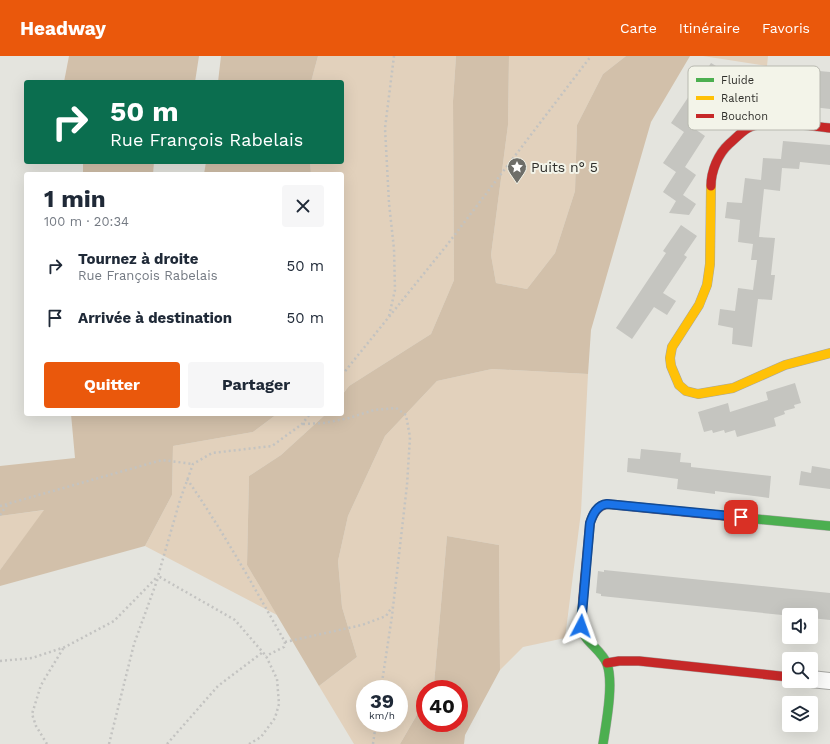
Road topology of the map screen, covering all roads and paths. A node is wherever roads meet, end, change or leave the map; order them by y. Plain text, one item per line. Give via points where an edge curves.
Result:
1 (394, 56) edge
2 (591, 56) edge
3 (820, 127) edge
4 (830, 128) edge
5 (745, 130) edge
6 (389, 317) junction
7 (830, 353) edge
8 (344, 373) edge
9 (308, 416) edge
10 (302, 424) junction
11 (193, 464) junction
12 (187, 479) junction
13 (7, 505) junction
14 (0, 506) edge
15 (0, 515) edge
16 (830, 526) edge
17 (158, 576) junction
18 (393, 606) junction
19 (285, 642) junction
20 (64, 647) junction
21 (263, 652) junction
22 (266, 656) junction
23 (0, 661) edge
24 (607, 663) junction
25 (782, 676) edge
26 (382, 680) edge
27 (818, 680) edge
28 (830, 681) edge
29 (375, 732) edge
30 (47, 744) edge
31 (109, 744) edge
32 (167, 744) edge
33 (249, 744) edge
34 (373, 744) edge
35 (603, 744) edge

1 - 6 path via 385,128 395,290
2 - 6 path via 448,245
3 - 4 street
5 - 7 street via 732,140 719,156 713,173 707,285 699,305 672,347 671,366 682,389 698,394 742,385 769,371
6 - 8 path
9 - 10 path
10 - 11 path via 272,446 212,452
10 - 18 path via 324,423 374,410 396,408 406,415 410,437 407,484
11 - 12 path
11 - 13 path via 162,460
12 - 17 path
12 - 19 path via 242,565
13 - 14 path
13 - 15 path
16 - 24 street via 602,504 590,523 581,626 587,640
17 - 20 path via 114,621
17 - 21 path via 235,620
17 - 31 path via 134,644
18 - 19 path via 386,616 362,625
18 - 26 path
19 - 22 path via 284,647
20 - 23 path via 32,658
20 - 30 path via 41,685 32,714
21 - 22 path
21 - 32 path via 218,686
22 - 33 path via 277,679 278,704 275,718 261,737
24 - 25 street via 638,661
24 - 35 street via 609,683
27 - 28 street
29 - 34 path

